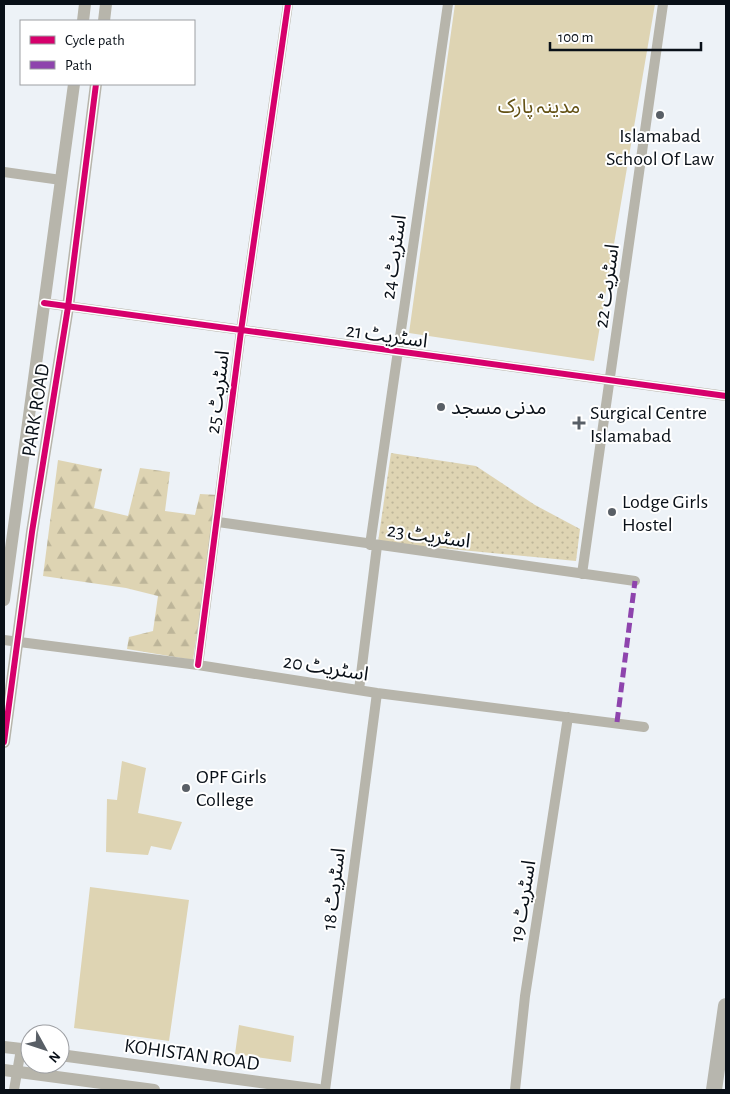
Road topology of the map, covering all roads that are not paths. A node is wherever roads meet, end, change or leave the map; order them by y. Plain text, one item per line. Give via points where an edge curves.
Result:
1 (85, 4) edge
2 (106, 4) edge
3 (288, 4) edge
4 (448, 4) edge
5 (663, 4) edge
6 (83, 20) edge
7 (104, 20) edge
8 (74, 85) edge
9 (96, 85) edge
10 (4, 172) edge
11 (61, 180) junction
12 (44, 303) junction
13 (68, 307) junction
14 (242, 330) junction
15 (396, 352) junction
16 (610, 381) junction
17 (726, 396) edge
18 (9, 521) edge
19 (218, 522) junction
20 (34, 523) junction
21 (8, 543) edge
22 (374, 546) junction
23 (30, 547) junction
24 (582, 574) junction
25 (635, 581) dead end
26 (4, 600) edge
27 (4, 640) edge
28 (18, 642) junction
29 (198, 665) junction
30 (359, 690) junction
31 (377, 693) junction
32 (568, 717) junction
33 (644, 726) dead end
34 (4, 742) edge
35 (726, 1006) edge
36 (4, 1047) edge
37 (20, 1049) edge
38 (70, 1055) edge
39 (20, 1065) edge
40 (4, 1070) edge
41 (17, 1072) junction
42 (14, 1090) edge
43 (154, 1090) edge
44 (319, 1090) edge
45 (325, 1090) edge
46 (515, 1090) edge
47 (714, 1090) edge

1 - 6 street
2 - 7 street
3 - 14 street, اسٹریٹ 25
4 - 15 street, اسٹریٹ 24
5 - 16 street, اسٹریٹ 22
8 - 11 street, PARK ROAD
9 - 13 street, PARK ROAD
10 - 11 street
11 - 12 street, PARK ROAD
12 - 13 street, اسٹریٹ 21
12 - 18 street, PARK ROAD
13 - 14 street, اسٹریٹ 21
13 - 20 street, PARK ROAD
14 - 15 street, اسٹریٹ 21
14 - 19 street, اسٹریٹ 25
15 - 16 street, اسٹریٹ 21
15 - 22 street, اسٹریٹ 24
16 - 17 street, اسٹریٹ 21
16 - 24 street, اسٹریٹ 22
18 - 20 street
18 - 21 street, PARK ROAD
19 - 22 street, اسٹریٹ 23
19 - 29 street, اسٹریٹ 25
20 - 23 street, PARK ROAD
21 - 23 street
21 - 26 street, PARK ROAD
22 - 24 street, اسٹریٹ 23
22 - 30 street, اسٹریٹ 24
23 - 28 street, PARK ROAD
24 - 25 street, اسٹریٹ 23
27 - 28 street, اسٹریٹ 20
28 - 29 street, اسٹریٹ 20
28 - 34 street, PARK ROAD
29 - 30 street, اسٹریٹ 20
30 - 31 street, اسٹریٹ 20
31 - 32 street, اسٹریٹ 20
31 - 45 street, اسٹریٹ 18
32 - 33 street, اسٹریٹ 20
32 - 46 street, اسٹریٹ 19 via 525,996
35 - 47 main road
36 - 37 street
38 - 44 street, KOHISTAN ROAD
39 - 41 street
40 - 41 street, KOHISTAN ROAD
41 - 42 street
41 - 43 street, KOHISTAN ROAD

